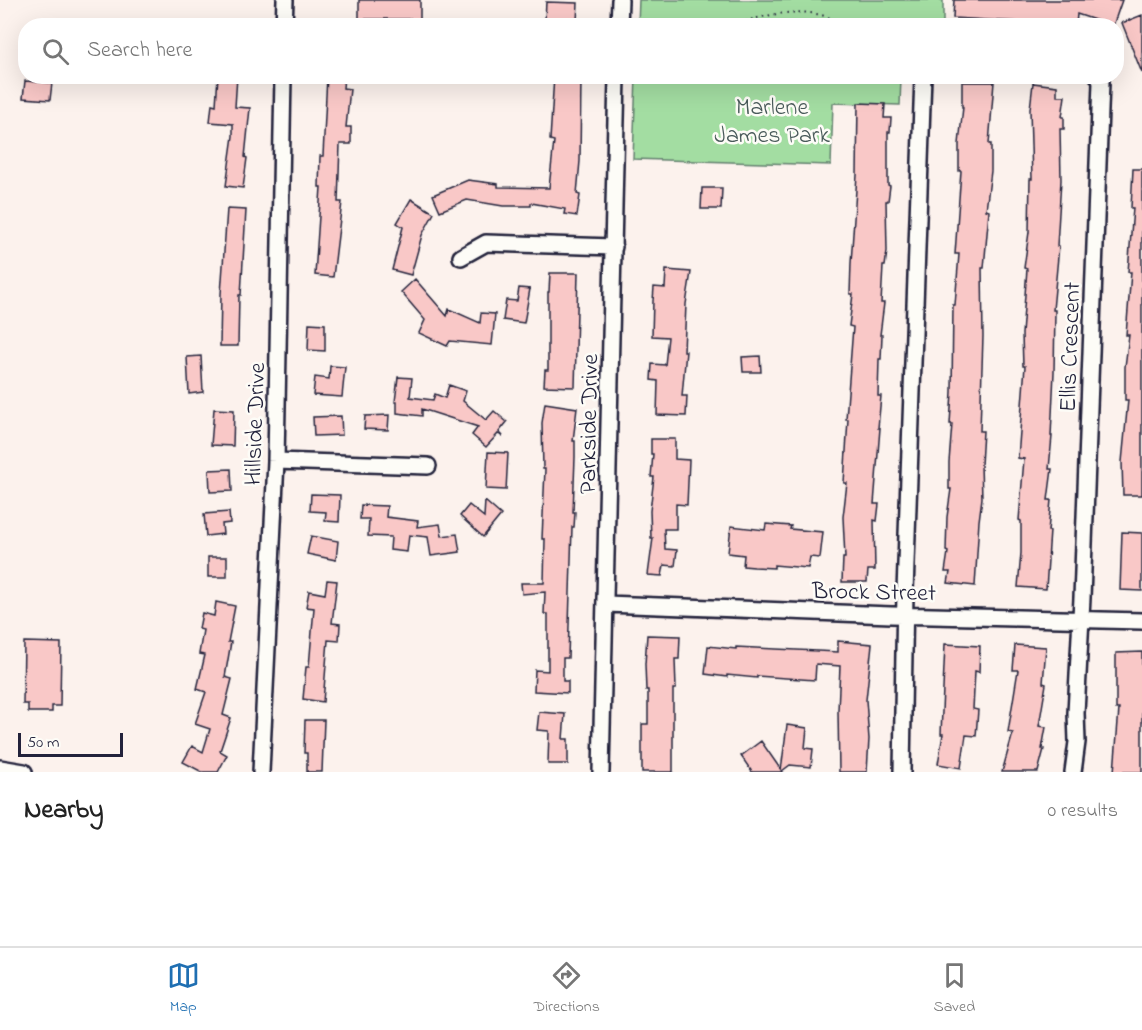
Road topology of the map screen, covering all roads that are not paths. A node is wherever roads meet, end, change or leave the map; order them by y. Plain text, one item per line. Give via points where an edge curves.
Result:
1 (285, 0) edge
2 (620, 0) edge
3 (284, 18) edge
4 (619, 18) edge
5 (284, 84) edge
6 (617, 84) edge
7 (923, 84) edge
8 (1101, 84) edge
9 (614, 247) junction
10 (461, 257) dead end
11 (276, 462) junction
12 (428, 466) dead end
13 (606, 604) junction
14 (905, 615) junction
15 (1080, 619) junction
16 (1142, 621) edge
17 (0, 768) edge
18 (24, 772) edge
19 (261, 772) edge
20 (601, 772) edge
21 (902, 772) edge
22 (1073, 772) edge

1 - 3 street
2 - 4 street
5 - 11 street, Hillside Drive
6 - 9 street, Parkside Drive
7 - 14 street
8 - 15 street, Ellis Crescent
9 - 10 street via 486,243
9 - 13 street, Parkside Drive
11 - 12 street
11 - 19 street, Hillside Drive
13 - 14 street, Brock Street
13 - 20 street, Parkside Drive
14 - 15 street, Brock Street
14 - 21 street
15 - 16 street, Brock Street
15 - 22 street, Ellis Crescent
17 - 18 street

